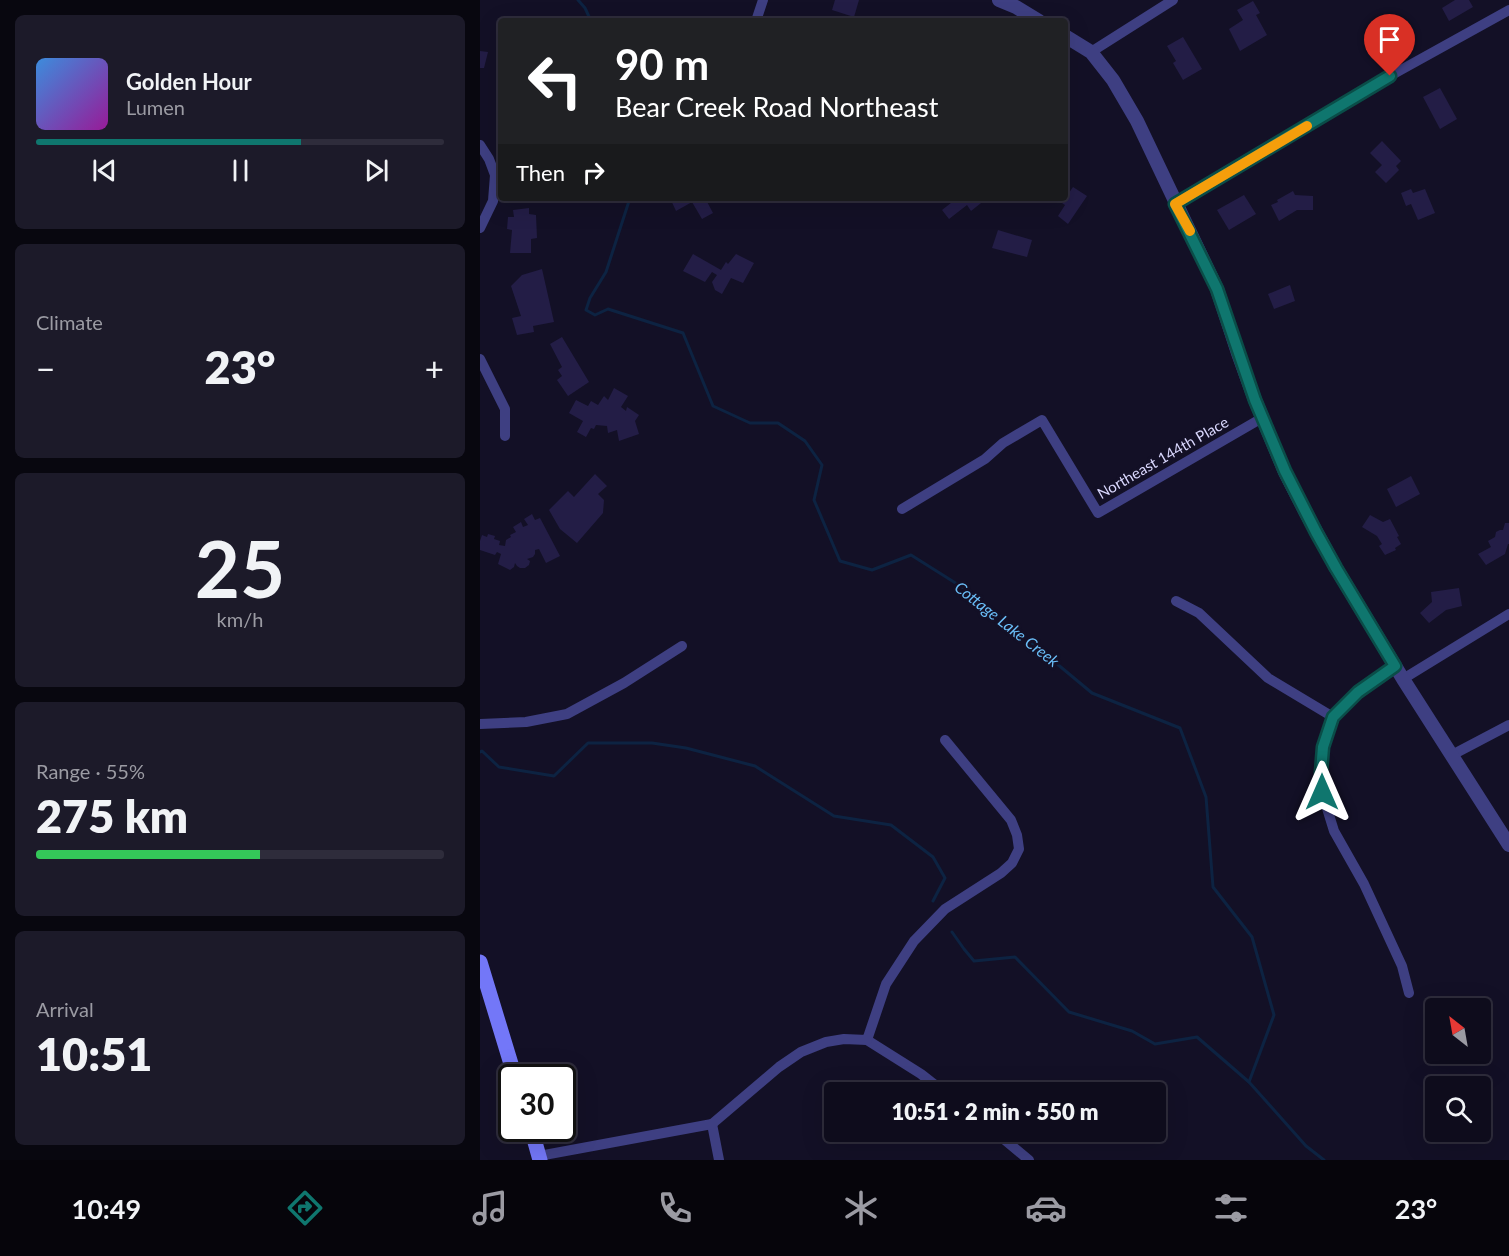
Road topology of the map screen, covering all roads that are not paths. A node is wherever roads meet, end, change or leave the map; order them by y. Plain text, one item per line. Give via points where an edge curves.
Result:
1 (764, 0) edge
2 (999, 0) edge
3 (1173, 0) edge
4 (1016, 4) edge
5 (1509, 10) edge
6 (757, 18) edge
7 (1035, 18) edge
8 (1068, 38) edge
9 (1091, 52) junction
10 (480, 145) edge
11 (1175, 204) junction
12 (480, 228) edge
13 (480, 358) edge
14 (1262, 418) junction
15 (505, 435) dead end
16 (902, 509) dead end
17 (1176, 601) dead end
18 (1509, 614) edge
19 (682, 646) dead end
20 (1395, 666) junction
21 (1403, 679) junction
22 (1333, 717) junction
23 (480, 724) edge
24 (1509, 725) edge
25 (945, 740) dead end
26 (1452, 755) junction
27 (1509, 845) edge
28 (480, 963) edge
29 (1409, 993) dead end
30 (867, 1040) junction
31 (511, 1064) edge
32 (931, 1082) edge
33 (712, 1124) junction
34 (535, 1142) edge
35 (1007, 1142) edge
36 (540, 1158) edge
37 (719, 1160) edge
38 (1029, 1160) edge

1 - 6 street
2 - 4 street
3 - 9 street
4 - 7 street
5 - 11 street
8 - 9 street
9 - 11 street via 1137,121
10 - 12 street via 495,175 493,201
11 - 14 street via 1217,289
13 - 15 street via 505,409
14 - 16 street, Northeast 144th Place via 1098,513 1042,420
14 - 20 street via 1316,532
17 - 22 street via 1199,613 1268,678
18 - 21 street
19 - 23 street via 567,714 526,722
20 - 21 street
20 - 22 street via 1358,692
21 - 26 street
22 - 29 street via 1323,747 1322,792 1334,831 1402,966
24 - 26 street
25 - 30 street via 1011,820 1018,849 1012,863 945,909 914,941 886,984
26 - 27 street
28 - 31 main road
30 - 32 street
30 - 33 street via 826,1042 801,1052
33 - 36 street
33 - 37 street
34 - 36 main road
35 - 38 street

